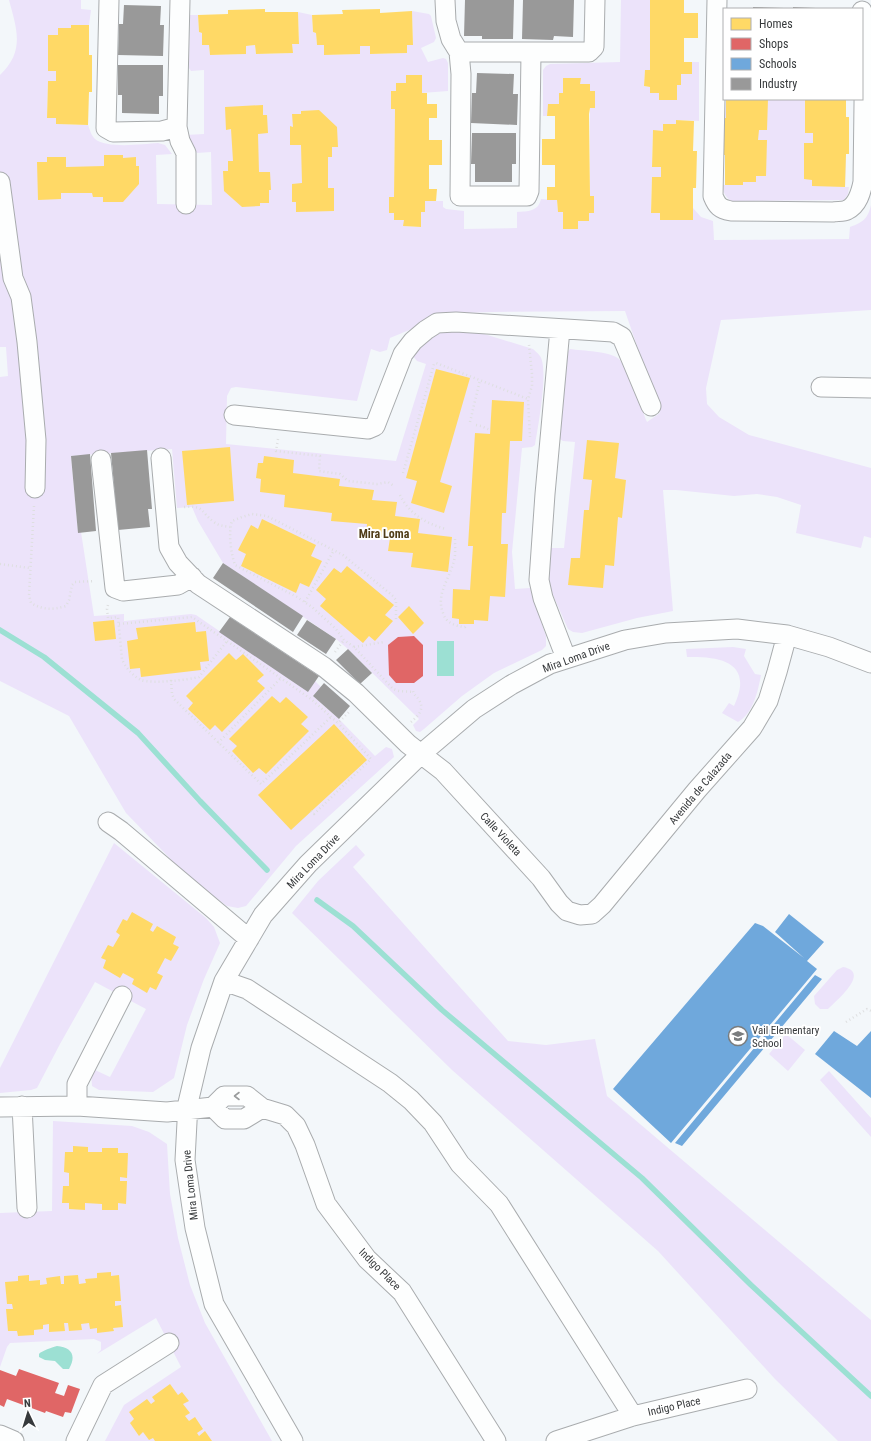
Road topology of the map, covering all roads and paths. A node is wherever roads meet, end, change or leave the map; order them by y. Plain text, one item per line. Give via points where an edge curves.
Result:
1 (109, 0) edge
2 (180, 0) edge
3 (445, 0) edge
4 (595, 0) edge
5 (717, 0) edge
6 (863, 15) edge
7 (459, 52) junction
8 (531, 53) junction
9 (720, 66) edge
10 (863, 67) edge
11 (863, 100) edge
12 (177, 127) junction
13 (0, 182) edge
14 (186, 204) dead end
15 (528, 327) junction
16 (560, 329) junction
17 (480, 380) junction
18 (821, 387) dead end
19 (871, 388) edge
20 (528, 399) junction
21 (652, 406) dead end
22 (234, 415) dead end
23 (280, 420) junction
24 (470, 422) dead end
25 (476, 425) dead end
26 (490, 430) dead end
27 (549, 450) junction
28 (161, 458) dead end
29 (101, 460) dead end
30 (403, 474) dead end
31 (394, 486) dead end
32 (35, 488) joint
33 (400, 495) dead end
34 (181, 507) dead end
35 (230, 527) junction
36 (446, 529) dead end
37 (455, 539) dead end
38 (334, 550) junction
39 (0, 564) edge
40 (30, 568) junction
41 (192, 577) junction
42 (116, 584) junction
43 (305, 602) junction
44 (396, 618) dead end
45 (119, 624) junction
46 (467, 624) dead end
47 (787, 635) junction
48 (227, 641) junction
49 (384, 642) dead end
50 (354, 647) junction
51 (566, 658) junction
52 (871, 663) edge
53 (281, 678) junction
54 (171, 680) junction
55 (361, 698) junction
56 (331, 717) junction
57 (338, 724) junction
58 (398, 734) junction
59 (218, 743) junction
60 (420, 754) junction
61 (312, 811) dead end
62 (108, 822) dead end
63 (580, 914) joint
64 (249, 939) junction
65 (224, 981) junction
66 (122, 996) dead end
67 (871, 1011) edge
68 (846, 1022) dead end
69 (22, 1106) junction
70 (77, 1106) junction
71 (0, 1107) edge
72 (187, 1110) junction
73 (27, 1208) dead end
74 (169, 1343) dead end
75 (747, 1389) dead end
76 (633, 1416) junction
77 (0, 1435) edge
78 (14, 1441) edge
79 (76, 1441) edge
80 (293, 1441) edge
81 (496, 1441) edge
82 (556, 1441) edge

1 - 12 street via 106,128 113,132 162,131
2 - 12 street
3 - 7 street via 446,21 451,39
4 - 8 street via 594,47 589,52
5 - 9 street
6 - 10 street
7 - 8 street
7 - 8 street via 460,196 527,196
9 - 11 street via 713,196 716,205 722,209 833,212 847,210 855,204 861,192 862,182
12 - 14 street via 186,153
13 - 32 street via 13,278 20,297 27,342 36,440
15 - 16 street
15 - 20 path via 532,386
15 - 23 street via 456,322 437,323 426,330 403,354 375,426 368,429
16 - 21 street via 613,332 622,337
16 - 27 street
17 - 20 path
17 - 24 path
17 - 30 path via 434,364
18 - 19 street
20 - 27 path via 530,443 532,447
22 - 23 street
23 - 31 path via 276,452 320,456 319,471 340,474 348,481 377,484 388,482
25 - 26 path
27 - 51 street via 539,580 543,598
28 - 41 street, Calle Violeta via 169,548 178,563
29 - 42 street
32 - 40 path
33 - 36 path via 404,503 424,521
34 - 35 path via 200,507 214,523
35 - 38 path via 232,521 252,514 267,516
35 - 43 path via 232,559 235,566
37 - 46 path via 453,564 440,602 443,615 448,621 453,625 465,627
38 - 43 path
38 - 44 path via 393,596 396,600
39 - 40 path
40 - 42 path via 29,595 31,603 39,608 66,606 75,582
41 - 42 street via 178,585 123,591
41 - 55 street, Calle Violeta via 198,584 324,666
42 - 45 path via 107,610 108,618 118,617
43 - 50 path
45 - 48 path via 192,617
45 - 54 path via 124,665 141,680
47 - 51 street, Mira Loma Drive via 737,629 666,633 625,640
47 - 52 street, Mira Loma Drive
47 - 63 street, Avenida de Calazada via 768,701 752,728 602,905 592,914
48 - 53 path
48 - 54 path via 199,677
49 - 50 path
50 - 58 path via 393,689 413,691 421,705 421,712
51 - 60 street, Mira Loma Drive via 512,685 481,705
53 - 56 path
53 - 59 path
54 - 59 path via 174,699
55 - 57 path
55 - 58 street, Calle Violeta
56 - 57 path
56 - 59 path via 261,784
57 - 61 path via 371,759 314,814
58 - 60 street, Calle Violeta
60 - 63 street, Calle Violeta via 443,771 458,787 541,878 567,911
60 - 64 street, Mira Loma Drive via 308,864 263,915
62 - 64 street
64 - 65 street, Mira Loma Drive
65 - 72 street, Mira Loma Drive via 200,1048
65 - 76 street via 247,989 390,1083 433,1123 460,1164 499,1204
66 - 70 street via 77,1084
67 - 68 path via 867,1009
69 - 70 street, Indigo Place
69 - 71 street, Indigo Place
69 - 73 street
70 - 72 street, Indigo Place via 167,1112
72 - 80 street, Mira Loma Drive via 185,1160 195,1228 214,1304
72 - 81 street, Indigo Place via 213,1107 225,1119 244,1119 262,1108 285,1115 296,1126 326,1204 367,1259 402,1292
74 - 79 street via 103,1385
75 - 76 street, Indigo Place
76 - 82 street, Indigo Place
77 - 78 street

